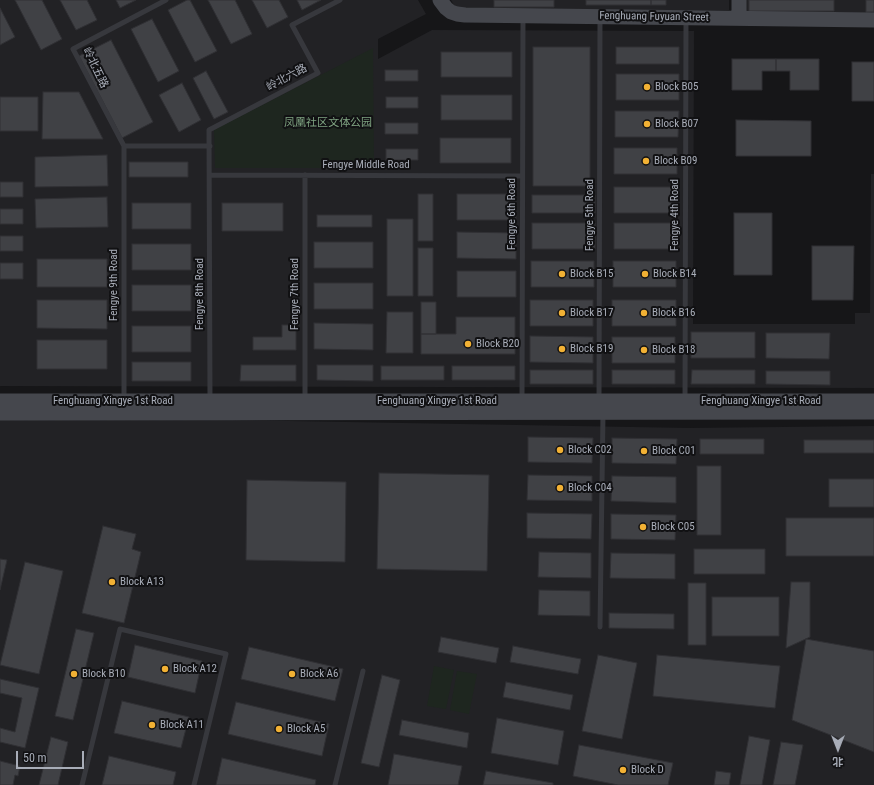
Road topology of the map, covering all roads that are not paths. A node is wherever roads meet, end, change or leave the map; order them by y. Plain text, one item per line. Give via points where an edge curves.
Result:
1 (166, 0) edge
2 (340, 0) edge
3 (440, 0) edge
4 (738, 0) edge
5 (522, 16) junction
6 (600, 17) junction
7 (686, 18) junction
8 (738, 18) junction
9 (874, 20) edge
10 (124, 146) junction
11 (210, 146) junction
12 (210, 175) junction
13 (305, 175) junction
14 (522, 176) junction
15 (0, 401) edge
16 (874, 401) edge
17 (124, 407) junction
18 (210, 407) junction
19 (305, 407) junction
20 (522, 407) junction
21 (601, 407) junction
22 (685, 407) junction
23 (874, 412) edge
24 (0, 413) edge
25 (600, 627) dead end
26 (363, 671) dead end
27 (82, 785) edge
28 (194, 785) edge
29 (335, 785) edge

1 - 10 lane, 岭北五路 via 73,49
2 - 11 lane, 岭北六路 via 292,25 318,73 210,130
3 - 5 street, Fenghuang Fuyuan Street via 446,8 457,14
4 - 8 street
5 - 6 street, Fenghuang Fuyuan Street
5 - 14 lane, Fengye 6th Road
6 - 7 street, Fenghuang Fuyuan Street
6 - 21 lane, Fengye 5th Road
7 - 8 street, Fenghuang Fuyuan Street
7 - 22 lane, Fengye 4th Road
8 - 9 street, Fenghuang Fuyuan Street
10 - 11 lane
10 - 17 lane, Fengye 9th Road
11 - 12 lane, 岭北六路
12 - 13 lane, Fengye Middle Road
12 - 18 lane, Fengye 8th Road
13 - 14 lane, Fengye Middle Road
13 - 19 lane, Fengye 7th Road
14 - 20 lane, Fengye 6th Road
15 - 17 street, Fenghuang Xingye 1st Road
16 - 22 street, Fenghuang Xingye 1st Road
17 - 18 street, Fenghuang Xingye 1st Road
17 - 24 street, Fenghuang Xingye 1st Road
18 - 19 street, Fenghuang Xingye 1st Road
19 - 20 street, Fenghuang Xingye 1st Road
20 - 21 street, Fenghuang Xingye 1st Road
21 - 22 street, Fenghuang Xingye 1st Road
21 - 25 lane, Fengye 5th Road
22 - 23 street, Fenghuang Xingye 1st Road
26 - 29 lane
27 - 28 lane via 120,629 226,654

